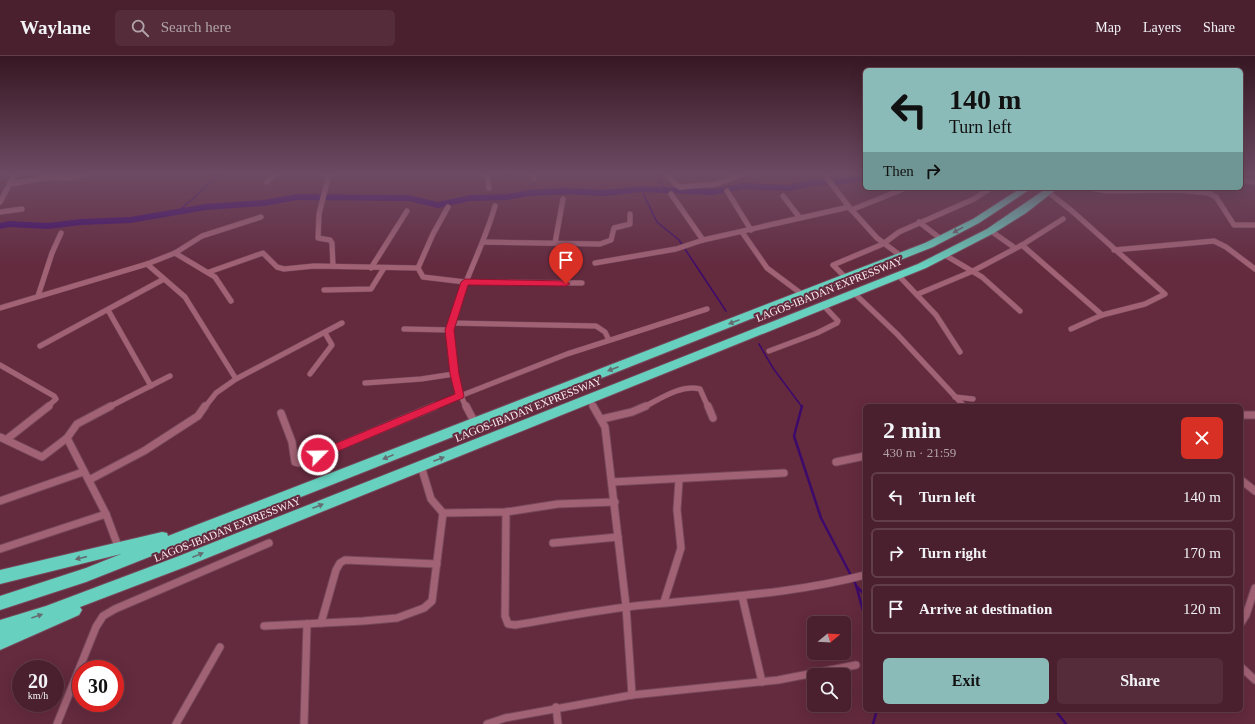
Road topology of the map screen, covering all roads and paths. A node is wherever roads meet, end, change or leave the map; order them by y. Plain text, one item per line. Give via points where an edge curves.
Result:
1 (321, 205) edge
2 (562, 205) edge
3 (679, 205) edge
4 (736, 205) edge
5 (790, 205) edge
6 (848, 205) edge
7 (858, 205) edge
8 (959, 205) edge
9 (1003, 205) edge
10 (1029, 205) edge
11 (1066, 205) edge
12 (1221, 205) edge
13 (495, 206) dead end
14 (448, 207) dead end
15 (850, 208) junction
16 (22, 209) dead end
17 (407, 211) dead end
18 (0, 212) edge
19 (630, 214) dead end
20 (261, 217) dead end
21 (800, 218) junction
22 (1063, 219) dead end
23 (918, 222) junction
24 (1255, 225) edge
25 (751, 230) junction
26 (991, 231) junction
27 (61, 232) dead end
28 (742, 232) junction
29 (941, 239) junction
30 (703, 240) junction
31 (483, 242) junction
32 (555, 243) junction
33 (883, 244) junction
34 (1022, 245) junction
35 (1015, 248) junction
36 (1114, 250) junction
37 (175, 253) junction
38 (945, 255) junction
39 (900, 256) junction
40 (1246, 262) junction
41 (1255, 262) edge
42 (595, 263) dead end
43 (147, 264) junction
44 (333, 266) junction
45 (371, 268) junction
46 (384, 268) junction
47 (418, 268) junction
48 (1255, 269) edge
49 (973, 271) junction
50 (209, 272) junction
51 (899, 276) junction
52 (846, 278) junction
53 (164, 279) junction
54 (465, 282) junction
55 (582, 283) dead end
56 (324, 290) dead end
57 (854, 293) junction
58 (918, 294) junction
59 (803, 295) junction
60 (38, 296) junction
61 (231, 302) dead end
62 (823, 305) junction
63 (0, 308) edge
64 (707, 309) dead end
65 (108, 310) junction
66 (1020, 311) dead end
67 (1102, 315) junction
68 (342, 323) dead end
69 (451, 323) junction
70 (404, 329) dead end
71 (1071, 329) dead end
72 (450, 330) junction
73 (325, 333) junction
74 (609, 340) junction
75 (40, 346) dead end
76 (769, 351) dead end
77 (960, 352) dead end
78 (0, 365) edge
79 (310, 374) dead end
80 (454, 374) junction
81 (170, 376) dead end
82 (236, 379) junction
83 (365, 383) dead end
84 (151, 386) junction
85 (460, 396) junction
86 (955, 397) junction
87 (589, 398) junction
88 (973, 399) dead end
89 (962, 404) edge
90 (280, 412) dead end
91 (1243, 415) edge
92 (1255, 415) edge
93 (713, 418) dead end
94 (602, 419) junction
95 (475, 423) junction
96 (3, 438) edge
97 (67, 438) junction
98 (863, 456) edge
99 (836, 462) dead end
100 (421, 466) junction
101 (83, 472) junction
102 (784, 473) dead end
103 (89, 480) junction
104 (679, 480) junction
105 (612, 482) junction
106 (1243, 482) edge
107 (1255, 491) edge
108 (0, 502) edge
109 (614, 502) junction
110 (506, 512) junction
111 (443, 513) junction
112 (106, 514) junction
113 (188, 535) junction
114 (618, 537) junction
115 (269, 543) dead end
116 (553, 543) dead end
117 (0, 549) edge
118 (119, 549) junction
119 (180, 562) junction
120 (437, 564) junction
121 (862, 576) edge
122 (0, 577) edge
123 (1255, 588) edge
124 (742, 596) junction
125 (664, 602) junction
126 (0, 603) edge
127 (626, 606) junction
128 (1243, 619) edge
129 (321, 623) junction
130 (307, 624) junction
131 (264, 626) dead end
132 (0, 628) edge
133 (0, 642) edge
134 (220, 647) dead end
135 (856, 665) dead end
136 (1243, 669) edge
137 (1255, 680) edge
138 (762, 682) junction
139 (632, 695) junction
140 (556, 707) junction
141 (57, 724) edge
142 (176, 724) edge
143 (304, 724) edge
144 (487, 724) edge
145 (558, 724) edge

1 - 44 street via 318,238 330,240 332,243
2 - 32 street
3 - 30 street
4 - 25 street
5 - 21 street
6 - 15 street
7 - 15 street
8 - 23 street
9 -> 29 highway, LAGOS-IBADAN EXPRESSWAY
10 - 26 highway, LAGOS-IBADAN EXPRESSWAY
11 - 36 street
12 - 24 street via 1234,225
13 - 31 street
14 - 47 street
15 - 21 street
15 - 33 street
16 - 18 street
17 - 45 street
19 - 32 street via 630,224 614,228 612,239 608,242
20 - 37 street via 202,236
21 - 25 street
22 - 34 street
23 - 29 street
23 - 33 street
25 - 28 street
26 - 35 street
26 - 38 highway, LAGOS-IBADAN EXPRESSWAY
27 - 60 street
28 - 30 street
28 - 59 street via 767,268
29 - 39 highway, LAGOS-IBADAN EXPRESSWAY
30 - 42 street via 676,249
31 - 32 street
31 - 54 street
33 - 39 street
33 - 52 street via 833,265
34 - 35 street
34 - 67 street
35 - 49 street
36 - 40 street via 1214,242 1226,247
36 - 67 street via 1164,294 1145,304
37 - 43 street
37 - 50 street
38 - 49 street
38 - 51 highway, LAGOS-IBADAN EXPRESSWAY
39 - 52 highway, LAGOS-IBADAN EXPRESSWAY
40 - 41 street
40 - 48 street
43 - 53 street
43 - 60 street
44 - 45 street
44 - 50 street via 280,268 263,253
45 - 46 street
46 - 47 street
46 - 56 street via 371,288
47 - 54 street via 423,277
49 - 58 street
49 - 66 street
50 - 61 street
51 - 57 highway, LAGOS-IBADAN EXPRESSWAY
51 - 58 street
52 - 59 highway, LAGOS-IBADAN EXPRESSWAY
53 - 65 street
53 - 82 street via 185,297 194,309
54 - 55 street
54 - 69 street
57 - 62 highway, LAGOS-IBADAN EXPRESSWAY
57 - 86 street via 879,313
58 - 77 street via 936,314
59 -> 95 highway, LAGOS-IBADAN EXPRESSWAY
60 - 63 street
62 - 76 street via 838,320 837,323
62 - 87 highway, LAGOS-IBADAN EXPRESSWAY
64 - 74 street
65 - 75 street
65 - 84 street
67 - 71 street
68 - 73 street
69 - 72 street
69 - 74 street via 596,326 605,332
70 - 72 street
72 - 80 street
73 - 79 street via 332,341 332,345
73 - 82 street
74 - 85 street
78 - 96 street via 56,399
80 - 83 street via 421,380
80 - 85 street
81 - 84 street
82 - 103 street via 216,393 198,416 144,451
84 - 97 street via 77,424
85 - 90 street via 300,463 295,462 292,442
85 - 95 street
86 - 88 street
86 - 89 street
87 - 94 street
100 -> 87 highway, LAGOS-IBADAN EXPRESSWAY
91 - 92 street
93 - 94 street via 700,389 693,387 671,394 637,411
94 - 105 street
95 -> 113 highway, LAGOS-IBADAN EXPRESSWAY
96 - 97 street via 42,457
97 - 101 street
98 - 99 street
100 - 111 street via 431,499
119 -> 100 highway, LAGOS-IBADAN EXPRESSWAY
101 - 103 street
101 - 108 street
102 - 104 street
103 - 112 street
104 - 105 street
104 - 125 street via 677,510 681,548
105 - 109 street
106 - 107 street
109 - 110 street via 558,504
109 - 114 street
110 - 111 street
110 - 127 street via 505,616 508,624
111 - 120 street
112 - 117 street
112 - 118 street
113 - 118 highway
113 - 126 highway, LAGOS-IBADAN EXPRESSWAY via 86,575
114 - 116 street
114 - 127 street
115 - 141 street via 103,616 96,627
118 -> 122 highway
132 -> 119 highway, LAGOS-IBADAN EXPRESSWAY
119 - 133 highway
120 - 129 street via 432,601 421,611 386,619
120 - 129 street via 346,560 340,563
121 - 124 street via 816,587
123 - 128 street
124 - 125 street
124 - 138 street
125 - 127 street
127 - 139 street
129 - 130 street
130 - 131 street
130 - 143 street
134 - 142 street
135 - 138 street
136 - 137 street
138 - 139 street
139 - 140 street
140 - 144 street
140 - 145 street

